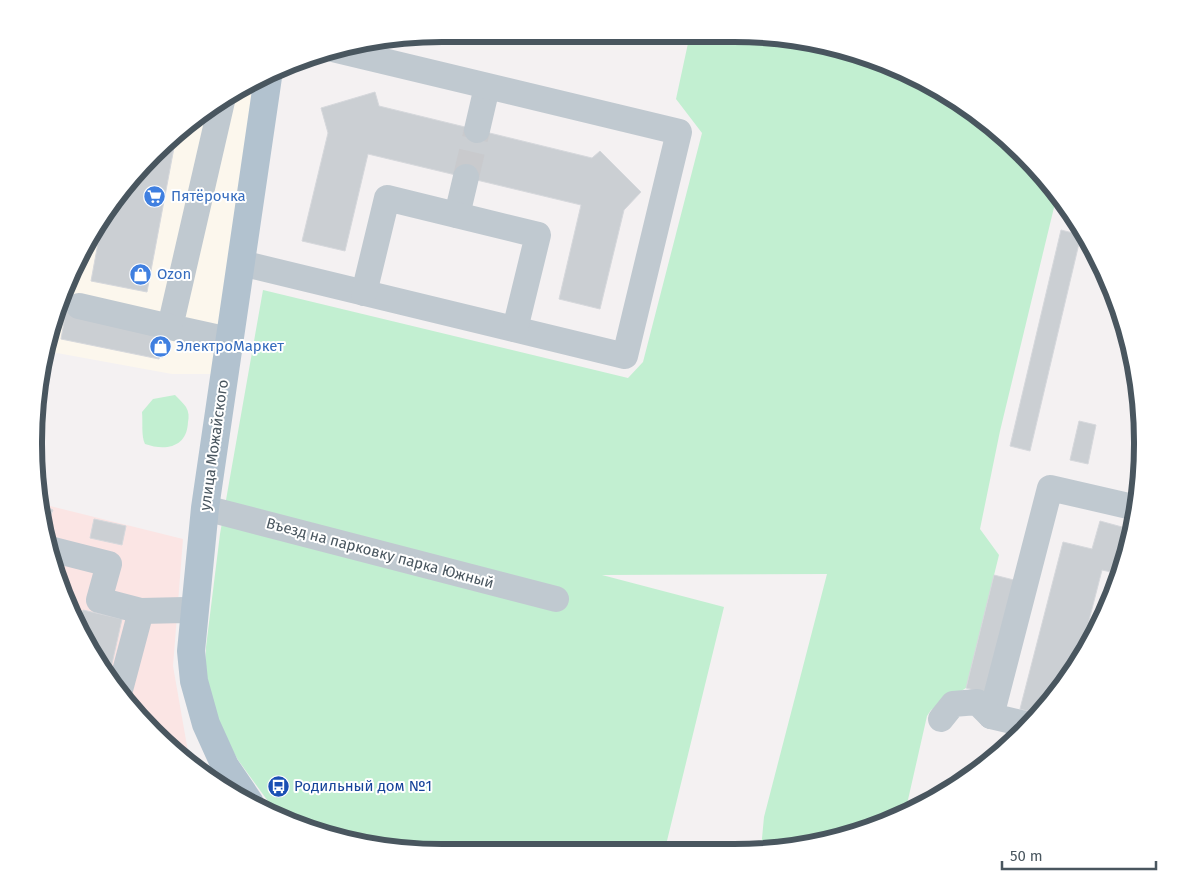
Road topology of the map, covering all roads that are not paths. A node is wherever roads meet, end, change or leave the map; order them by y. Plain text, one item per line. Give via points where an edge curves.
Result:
1 (349, 54) edge
2 (267, 84) edge
3 (487, 87) junction
4 (220, 110) edge
5 (477, 130) tunnel mouth
6 (466, 177) tunnel mouth
7 (457, 215) junction
8 (241, 263) junction
9 (364, 293) junction
10 (79, 306) dead end
11 (170, 327) junction
12 (515, 329) junction
13 (229, 340) junction
14 (1129, 506) edge
15 (205, 508) junction
16 (57, 551) edge
17 (556, 599) dead end
18 (141, 611) junction
19 (194, 612) junction
20 (122, 683) edge
21 (991, 716) junction
22 (941, 719) dead end
23 (1020, 723) edge
24 (241, 789) edge

1 - 3 street
2 - 8 main road, улица Можайского
3 - 5 street
3 - 12 street via 678,132 625,356
4 - 11 street
6 - 7 street
7 - 9 street via 387,198
7 - 12 street via 538,235
8 - 9 street
8 - 13 main road, улица Можайского
9 - 12 street
10 - 11 street
11 - 13 street
13 - 15 main road, улица Можайского
14 - 21 street via 1050,488
15 - 17 street, Въезд на парковку парка Южный
15 - 19 main road, улица Можайского
16 - 18 street via 109,564 100,600
18 - 19 street
18 - 20 street
19 - 24 main road, улица Можайского via 192,666 201,710 211,738
21 - 22 street via 977,702 954,704
21 - 23 street

